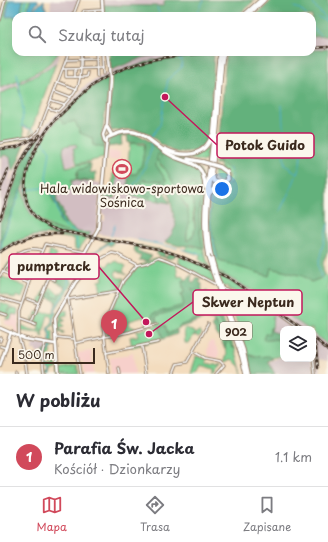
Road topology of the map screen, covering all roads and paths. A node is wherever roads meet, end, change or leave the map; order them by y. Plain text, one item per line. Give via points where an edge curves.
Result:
1 (5, 0) edge
2 (79, 0) edge
3 (102, 0) edge
4 (261, 0) edge
5 (264, 0) edge
6 (102, 10) joint
7 (95, 11) joint
8 (74, 12) edge
9 (84, 12) edge
10 (248, 12) edge
11 (251, 12) edge
12 (0, 20) edge
13 (68, 56) edge
14 (102, 56) edge
15 (108, 56) edge
16 (222, 56) edge
17 (81, 59) junction
18 (96, 59) joint
19 (66, 60) junction
20 (221, 60) junction
21 (97, 68) junction
22 (103, 68) junction
23 (62, 69) junction
24 (66, 69) junction
25 (75, 69) junction
26 (81, 69) junction
27 (88, 73) dead end
28 (103, 74) dead end
29 (75, 77) junction
30 (97, 77) dead end
31 (81, 78) junction
32 (58, 82) junction
33 (77, 89) junction
34 (54, 91) junction
35 (71, 97) junction
36 (51, 100) junction
37 (64, 104) junction
38 (48, 108) junction
39 (107, 125) joint
40 (214, 126) junction
41 (108, 135) junction
42 (0, 143) edge
43 (159, 146) junction
44 (165, 151) junction
45 (212, 167) junction
46 (223, 184) junction
47 (205, 194) junction
48 (207, 200) junction
49 (42, 250) junction
50 (17, 254) junction
51 (86, 255) junction
52 (209, 256) junction
53 (90, 264) junction
54 (137, 265) junction
55 (35, 267) junction
56 (34, 270) junction
57 (2, 271) junction
58 (0, 276) edge
59 (49, 277) junction
60 (55, 280) dead end
61 (28, 283) junction
62 (215, 284) dead end
63 (223, 288) dead end
64 (118, 291) junction
65 (68, 294) junction
66 (0, 298) edge
67 (27, 299) dead end
68 (68, 299) junction
69 (65, 300) junction
70 (38, 303) junction
71 (22, 304) junction
72 (0, 313) edge
73 (6, 315) dead end
74 (19, 319) junction
75 (31, 321) dead end
76 (157, 324) dead end
77 (208, 324) dead end
78 (36, 325) dead end
79 (295, 326) edge
80 (0, 328) edge
81 (11, 332) junction
82 (19, 336) junction
83 (54, 337) junction
84 (104, 337) junction
85 (1, 338) dead end
86 (74, 339) junction
87 (0, 341) edge
88 (159, 342) dead end
89 (45, 343) junction
90 (75, 343) junction
91 (53, 344) junction
92 (0, 346) edge
93 (142, 347) junction
94 (6, 348) junction
95 (193, 351) junction
96 (24, 353) junction
97 (106, 353) junction
98 (42, 354) junction
99 (314, 362) edge
100 (0, 365) edge
101 (119, 368) dead end
102 (27, 374) edge
103 (44, 374) edge
104 (58, 374) edge
105 (80, 374) edge
106 (109, 374) edge
107 (120, 374) edge
108 (146, 374) edge
109 (173, 374) edge
110 (216, 374) edge
111 (247, 374) edge
112 (315, 374) edge

1 - 12 street
2 - 8 street
3 - 6 street
4 - 10 main road
5 - 11 main road
6 - 7 street
7 - 9 street
13 - 19 street
14 - 22 street
15 - 39 street, bridge via 110,80
16 - 20 main road, 902, bridge
17 - 18 street
17 - 19 street
17 - 26 street
18 - 21 street
19 - 23 street
20 - 40 main road, 902
20 - 45 main road, 902
21 - 22 street
21 - 26 street
21 - 30 street
22 - 28 street
23 - 24 street
23 - 32 street
24 - 25 street
24 - 29 street via 66,77
25 - 26 street
25 - 29 street
26 - 31 street
27 - 31 street via 87,77
29 - 31 street
31 - 33 street
32 - 33 street
32 - 34 street
33 - 35 street
34 - 35 street
34 - 36 street
35 - 37 street
36 - 37 street
36 - 38 street
37 - 38 street via 58,111
38 - 42 street via 40,130 30,138
39 - 41 main road
40 - 43 main road via 208,145 198,153 183,155
40 - 47 main road, 902
41 - 43 main road via 141,133
41 - 51 street via 98,228
43 - 44 main road
44 - 46 main road, bridge via 226,170 227,180
44 - 47 main road via 197,166 203,175
45 - 46 main road via 214,180
45 - 48 main road, 902
46 - 48 main road via 212,190
47 - 52 main road, 902 via 205,236
48 - 52 main road, 902
49 - 50 street via 27,248
49 - 51 street via 45,243
49 - 55 street
50 - 55 street
50 - 57 street via 8,261
51 - 53 street
52 - 111 main road, 902, bridge via 243,350
53 - 54 street via 113,253
53 - 65 street
54 - 62 street via 160,257 177,263
54 - 64 street
55 - 56 street
56 - 59 street
56 - 61 street
57 - 58 street
57 - 61 street
59 - 60 street
59 - 70 street
61 - 71 street
63 - 79 street via 264,304
64 - 68 street
64 - 84 street via 103,327
65 - 68 street
65 - 69 street
66 - 71 street
67 - 70 street
68 - 69 street
68 - 86 street
69 - 83 street via 54,319
70 - 75 street
71 - 74 street
72 - 73 street
74 - 78 street
74 - 82 street
76 - 84 street
77 - 95 street
80 - 81 street
81 - 82 street
81 - 94 street
82 - 89 street
82 - 96 street
83 - 86 street
83 - 91 street
84 - 90 street
84 - 97 street
85 - 87 street
86 - 90 street
88 - 93 street
89 - 91 street
89 - 98 street
90 - 105 street
91 - 104 street
92 - 94 street
93 - 97 street
93 - 108 street
94 - 100 street
95 - 109 street via 187,362 176,365
95 - 110 street via 222,363 224,365
96 - 98 street
96 - 102 street
97 - 106 street
98 - 103 street
99 - 112 street
101 - 107 street

